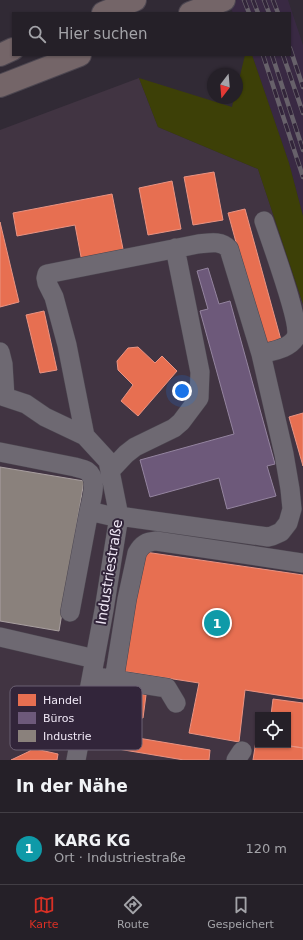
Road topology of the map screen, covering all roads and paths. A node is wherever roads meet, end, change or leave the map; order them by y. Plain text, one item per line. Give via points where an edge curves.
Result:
1 (135, 0) edge
2 (105, 12) edge
3 (12, 50) edge
4 (0, 55) edge
5 (77, 56) edge
6 (0, 86) edge
7 (264, 221) dead end
8 (174, 248) junction
9 (0, 352) edge
10 (261, 354) junction
11 (85, 436) junction
12 (0, 452) edge
13 (110, 471) junction
14 (90, 510) junction
15 (119, 517) junction
16 (303, 563) edge
17 (70, 612) dead end
18 (0, 637) edge
19 (93, 668) junction
20 (114, 680) junction
21 (90, 686) edge
22 (176, 703) dead end
23 (78, 750) edge
24 (76, 760) edge

1 - 2 highway
3 - 4 highway
5 - 6 highway
7 - 10 street via 287,288 297,329 296,336 290,344
8 - 10 street via 218,243 229,249
8 - 11 street via 47,274 47,283 54,297 67,345
8 - 13 street via 200,372 198,398 174,428 135,447
9 - 11 street, Industriestraße via 5,397 26,404 45,417
10 - 15 street via 290,489 292,509 285,528 278,534 268,537
11 - 13 street, Industriestraße via 108,461
12 - 14 street via 87,471 92,476 94,485
13 - 15 street, Industriestraße
14 - 15 street
14 - 17 street
15 - 19 street, Industriestraße
16 - 20 street via 156,541 141,546 137,553 127,599
18 - 19 street
19 - 20 street
19 - 21 street, Industriestraße
20 - 22 street via 167,688
23 - 24 street, Industriestraße

